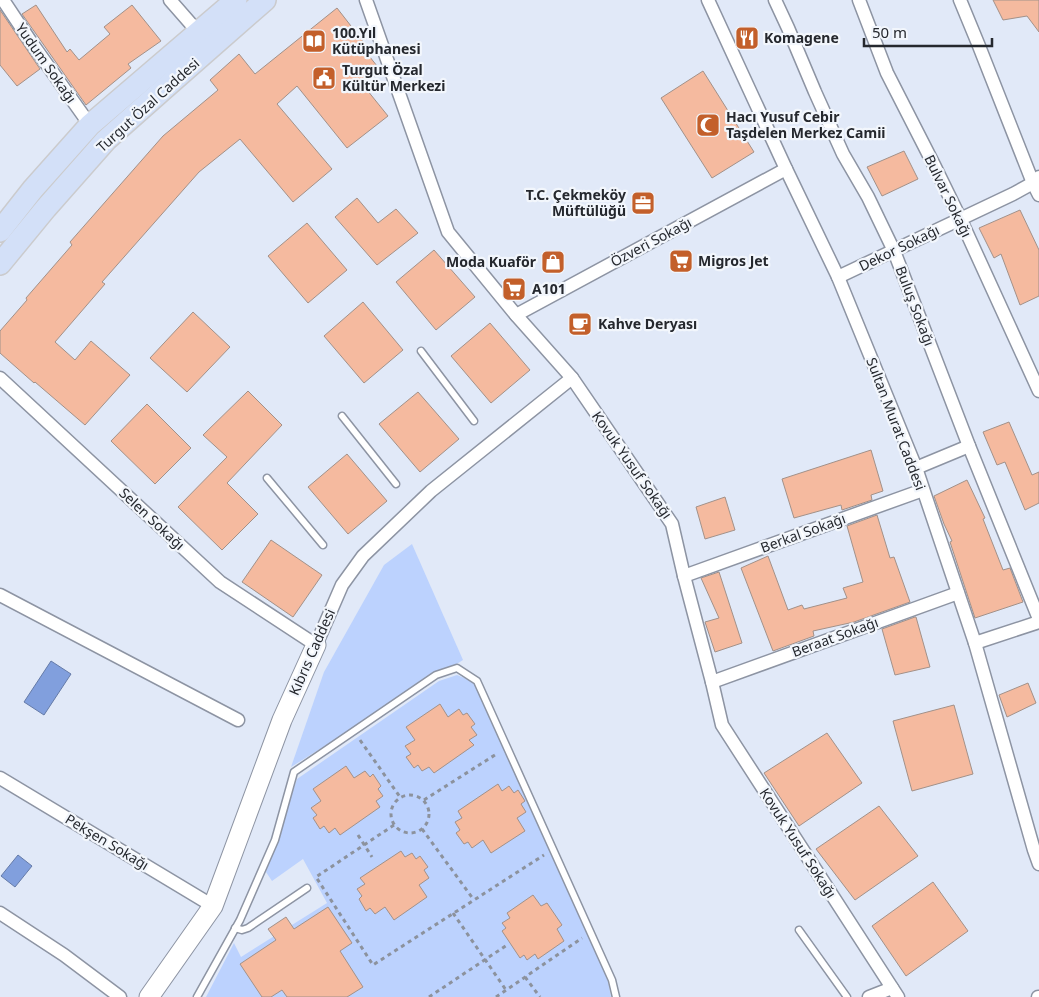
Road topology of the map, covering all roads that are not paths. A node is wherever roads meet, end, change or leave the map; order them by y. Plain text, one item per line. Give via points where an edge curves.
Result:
1 (3, 0) edge
2 (170, 0) edge
3 (236, 0) edge
4 (265, 0) edge
5 (366, 0) edge
6 (708, 0) edge
7 (774, 0) edge
8 (859, 0) edge
9 (960, 0) edge
10 (205, 39) junction
11 (90, 125) junction
12 (786, 169) junction
13 (1036, 180) edge
14 (1039, 195) edge
15 (960, 218) junction
16 (0, 231) edge
17 (894, 251) junction
18 (0, 264) edge
19 (838, 277) junction
20 (516, 315) junction
21 (421, 351) dead end
22 (0, 378) edge
23 (572, 378) junction
24 (1039, 391) edge
25 (342, 416) dead end
26 (474, 421) dead end
27 (968, 446) junction
28 (916, 468) junction
29 (267, 478) dead end
30 (396, 484) dead end
31 (923, 490) junction
32 (323, 545) dead end
33 (684, 576) junction
34 (958, 592) junction
35 (0, 595) edge
36 (1039, 621) edge
37 (975, 643) junction
38 (316, 646) junction
39 (712, 682) junction
40 (238, 720) dead end
41 (0, 778) edge
42 (1036, 849) edge
43 (1039, 864) edge
44 (308, 888) dead end
45 (213, 906) junction
46 (0, 912) edge
47 (235, 928) junction
48 (799, 930) dead end
49 (895, 992) edge
50 (120, 997) edge
51 (149, 997) edge
52 (197, 997) edge
53 (616, 997) edge
54 (848, 997) edge
55 (869, 997) edge

1 - 11 street, Yudum Sokağı
2 - 10 street
3 - 10 main road, Turgut Özal Caddesi
4 - 10 main road, Turgut Özal Caddesi
5 - 20 street, Kovuk Yusuf Sokağı via 448,232
6 - 12 street, Sultan Murat Caddesi
7 - 17 street, Buluş Sokağı via 843,154
8 - 15 street, Bulvar Sokağı via 887,73
9 - 13 street
10 - 11 main road, Turgut Özal Caddesi
10 - 18 main road, Turgut Özal Caddesi via 167,86 106,140
11 - 16 main road, Turgut Özal Caddesi via 32,189
12 - 19 street, Sultan Murat Caddesi
12 - 20 street, Özveri Sokağı
13 - 14 street
13 - 15 street, Dekor Sokağı via 1014,194
15 - 17 street, Dekor Sokağı
15 - 24 street, Bulvar Sokağı
17 - 19 street, Dekor Sokağı
17 - 27 street, Buluş Sokağı
19 - 28 street, Sultan Murat Caddesi
20 - 23 street, Kovuk Yusuf Sokağı
21 - 26 lane
22 - 38 street, Selen Sokağı via 220,582
23 - 33 street, Kovuk Yusuf Sokağı via 672,524
23 - 38 street, Kıbrıs Caddesi via 431,491 362,556 342,585
25 - 30 lane
27 - 28 street
27 - 36 street, Buluş Sokağı
28 - 31 street, Sultan Murat Caddesi
29 - 32 lane
31 - 33 street, Berkal Sokağı
31 - 34 street, Sultan Murat Caddesi
33 - 39 street, Kovuk Yusuf Sokağı
34 - 37 street, Sultan Murat Caddesi
34 - 39 street, Beraat Sokağı
35 - 40 street
36 - 37 street
37 - 42 street, Sultan Murat Caddesi
38 - 45 street, Kıbrıs Caddesi via 282,720
39 - 49 street, Kovuk Yusuf Sokağı via 722,725
41 - 45 street, Pekşen Sokağı
42 - 43 street, Sultan Murat Caddesi
44 - 47 lane via 248,928
45 - 51 street, Kıbrıs Caddesi
46 - 50 street
47 - 52 lane
47 - 53 lane via 275,840 294,772 436,675 457,668 477,681 612,980
48 - 54 lane
49 - 55 street

